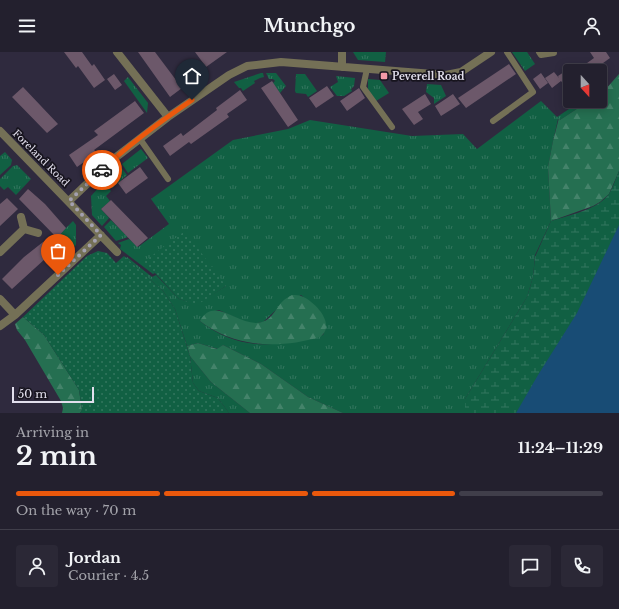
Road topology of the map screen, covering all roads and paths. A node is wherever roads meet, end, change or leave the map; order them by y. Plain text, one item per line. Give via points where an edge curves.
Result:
1 (118, 52) edge
2 (342, 52) edge
3 (492, 52) edge
4 (507, 52) edge
5 (539, 52) edge
6 (554, 53) edge
7 (342, 67) junction
8 (367, 68) junction
9 (168, 117) junction
10 (493, 121) dead end
11 (392, 127) dead end
12 (0, 131) edge
13 (140, 139) junction
14 (168, 179) dead end
15 (69, 201) junction
16 (21, 217) dead end
17 (24, 229) junction
18 (38, 233) dead end
19 (101, 235) junction
20 (0, 252) edge
21 (117, 252) dead end
22 (0, 299) edge
23 (15, 315) junction
24 (0, 326) edge

1 - 9 street
2 - 7 street
3 - 8 street via 461,72 446,75
4 - 10 lane via 533,92
5 - 6 lane via 541,55
7 - 8 street
7 - 9 street via 281,62 247,66 229,74
8 - 11 lane via 363,87
9 - 13 street
12 - 15 street, Foreland Road
13 - 14 lane
13 - 15 street via 111,161
15 - 19 street, Foreland Road
16 - 17 street
17 - 18 street
17 - 20 street
19 - 21 street, Foreland Road
19 - 23 street
22 - 23 street
23 - 24 street

